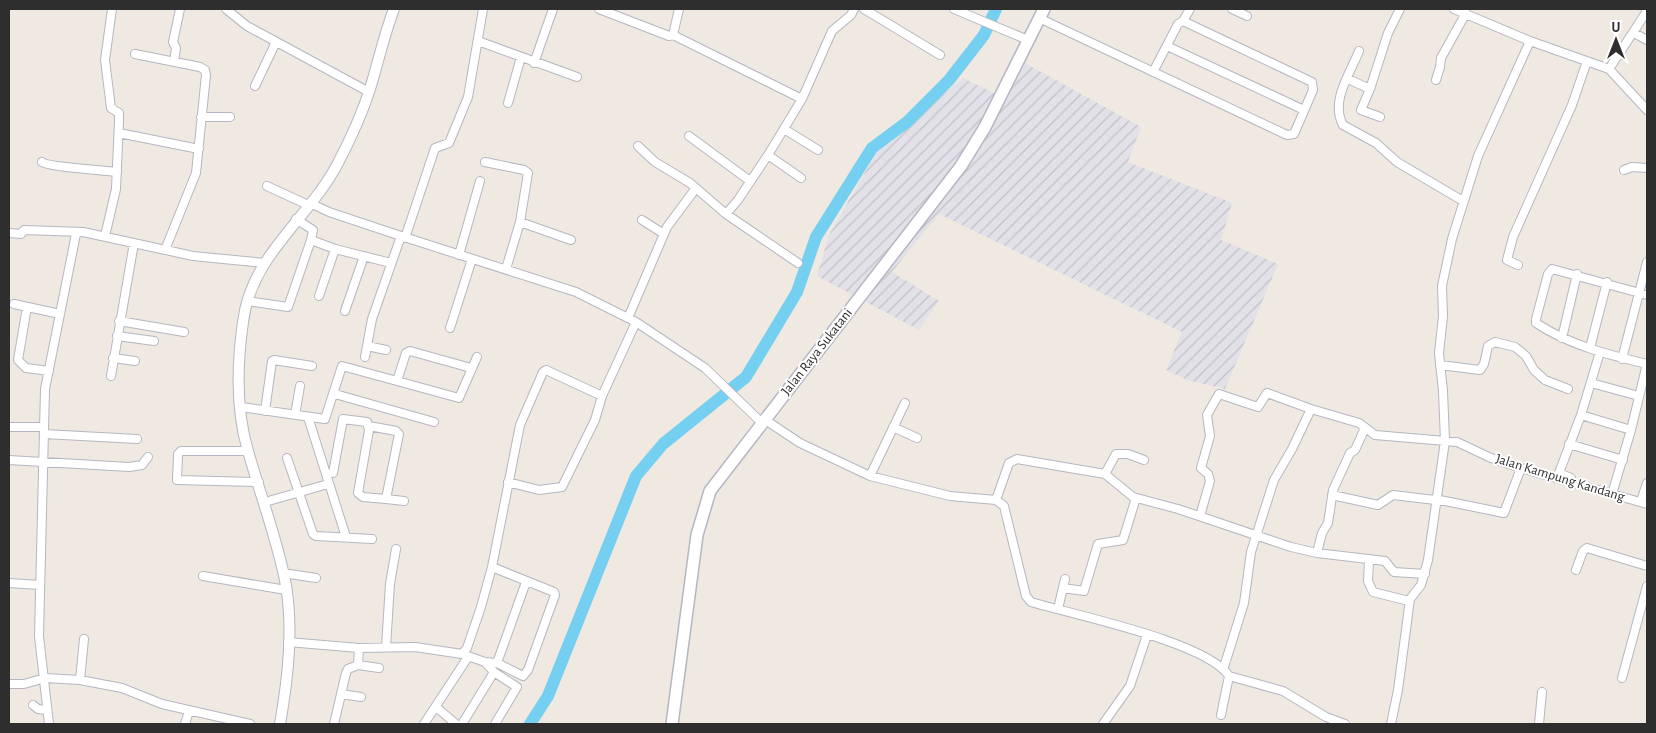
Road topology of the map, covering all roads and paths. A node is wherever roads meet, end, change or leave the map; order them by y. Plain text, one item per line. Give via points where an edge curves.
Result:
1 (112, 9) edge
2 (180, 9) edge
3 (226, 9) edge
4 (394, 9) edge
5 (483, 9) edge
6 (553, 9) edge
7 (599, 9) edge
8 (679, 9) edge
9 (854, 9) edge
10 (864, 9) edge
11 (954, 9) edge
12 (1190, 9) edge
13 (1232, 9) edge
14 (1400, 9) edge
15 (1454, 9) edge
16 (1647, 11) edge
17 (1042, 13) edge
18 (1466, 13) junction
19 (1248, 16) dead end
20 (1183, 21) junction
21 (1634, 33) junction
22 (673, 35) junction
23 (1028, 40) junction
24 (1647, 40) edge
25 (478, 41) junction
26 (1530, 41) junction
27 (276, 42) junction
28 (1167, 46) junction
29 (1359, 52) dead end
30 (134, 54) dead end
31 (940, 54) dead end
32 (520, 57) junction
33 (1587, 61) junction
34 (174, 62) junction
35 (534, 63) junction
36 (1609, 69) junction
37 (1153, 72) junction
38 (577, 77) dead end
39 (1348, 79) junction
40 (1436, 80) dead end
41 (255, 86) dead end
42 (1370, 89) junction
43 (369, 92) junction
44 (802, 100) junction
45 (508, 103) dead end
46 (1304, 110) junction
47 (1647, 110) edge
48 (201, 117) junction
49 (230, 117) dead end
50 (1380, 117) dead end
51 (784, 129) junction
52 (119, 133) junction
53 (689, 136) dead end
54 (638, 146) dead end
55 (199, 149) junction
56 (818, 150) dead end
57 (768, 155) junction
58 (42, 162) dead end
59 (485, 162) dead end
60 (1647, 168) edge
61 (1624, 170) dead end
62 (117, 172) junction
63 (801, 178) dead end
64 (480, 181) dead end
65 (750, 181) junction
66 (267, 186) dead end
67 (696, 188) junction
68 (1463, 201) junction
69 (309, 204) junction
70 (726, 214) junction
71 (296, 219) junction
72 (642, 220) dead end
73 (520, 222) junction
74 (9, 233) edge
75 (76, 234) junction
76 (664, 234) junction
77 (105, 236) junction
78 (403, 237) junction
79 (311, 240) junction
80 (571, 240) dead end
81 (134, 243) junction
82 (335, 249) junction
83 (166, 250) junction
84 (459, 255) junction
85 (364, 256) junction
86 (472, 259) junction
87 (1647, 262) edge
88 (265, 263) junction
89 (392, 263) junction
90 (798, 263) dead end
91 (1518, 265) dead end
92 (506, 269) junction
93 (1577, 274) junction
94 (1607, 282) junction
95 (1644, 293) edge
96 (320, 296) dead end
97 (247, 301) junction
98 (14, 304) dead end
99 (27, 307) junction
100 (345, 311) dead end
101 (60, 314) junction
102 (628, 318) junction
103 (119, 321) junction
104 (636, 322) junction
105 (450, 328) dead end
106 (184, 332) dead end
107 (117, 336) junction
108 (1562, 338) junction
109 (154, 341) dead end
110 (367, 346) junction
111 (1590, 348) junction
112 (386, 350) dead end
113 (1600, 352) junction
114 (365, 357) dead end
115 (477, 357) dead end
116 (113, 358) junction
117 (1622, 359) junction
118 (134, 361) dead end
119 (1647, 364) edge
120 (1440, 365) junction
121 (312, 366) dead end
122 (471, 368) junction
123 (49, 371) junction
124 (111, 376) dead end
125 (398, 381) junction
126 (1591, 383) junction
127 (300, 386) dead end
128 (1568, 389) dead end
129 (335, 394) junction
130 (602, 396) junction
131 (1639, 396) junction
132 (905, 403) dead end
133 (241, 408) junction
134 (1311, 409) junction
135 (265, 411) junction
136 (1581, 415) junction
137 (295, 416) junction
138 (308, 418) junction
139 (327, 418) junction
140 (763, 421) junction
141 (342, 422) junction
142 (434, 422) dead end
143 (370, 426) junction
144 (9, 427) edge
145 (893, 427) junction
146 (1365, 428) junction
147 (1632, 430) junction
148 (44, 431) junction
149 (917, 438) dead end
150 (137, 439) dead end
151 (1444, 440) junction
152 (1569, 444) junction
153 (248, 451) junction
154 (148, 457) dead end
155 (287, 458) dead end
156 (9, 460) edge
157 (1144, 460) dead end
158 (1623, 460) junction
159 (44, 462) junction
160 (1521, 468) junction
161 (333, 473) dead end
162 (1105, 474) junction
163 (870, 476) junction
164 (258, 482) junction
165 (508, 482) junction
166 (1647, 483) edge
167 (328, 484) junction
168 (1612, 492) junction
169 (299, 493) junction
170 (1332, 495) junction
171 (1136, 498) junction
172 (386, 499) junction
173 (996, 500) junction
174 (1435, 500) junction
175 (404, 501) dead end
176 (1646, 501) edge
177 (265, 502) junction
178 (1200, 516) junction
179 (1256, 536) junction
180 (346, 537) junction
181 (372, 539) dead end
182 (396, 549) dead end
183 (1316, 554) junction
184 (1369, 560) junction
185 (1647, 566) edge
186 (492, 567) junction
187 (1576, 570) dead end
188 (283, 573) junction
189 (1425, 574) junction
190 (203, 576) dead end
191 (316, 578) dead end
192 (526, 582) junction
193 (9, 583) edge
194 (40, 585) junction
195 (1647, 586) edge
196 (286, 590) junction
197 (1409, 601) junction
198 (1058, 609) junction
199 (1147, 635) junction
200 (84, 638) dead end
201 (288, 642) junction
202 (386, 646) junction
203 (359, 648) junction
204 (465, 656) junction
205 (485, 662) junction
206 (497, 663) junction
207 (358, 665) junction
208 (1224, 667) junction
209 (380, 668) dead end
210 (494, 672) junction
211 (524, 676) junction
212 (1230, 676) junction
213 (45, 678) junction
214 (1622, 678) dead end
215 (80, 680) junction
216 (9, 684) edge
217 (517, 687) junction
218 (1542, 692) dead end
219 (341, 694) junction
220 (361, 697) dead end
221 (33, 705) dead end
222 (436, 707) junction
223 (46, 710) junction
224 (189, 711) junction
225 (1221, 715) dead end
226 (1326, 717) junction
227 (49, 724) edge
228 (185, 724) edge
229 (250, 724) edge
230 (280, 724) edge
231 (334, 724) edge
232 (424, 724) edge
233 (456, 724) edge
234 (462, 724) edge
235 (495, 724) edge
236 (672, 724) edge
237 (1104, 724) edge
238 (1320, 724) edge
239 (1345, 724) edge
240 (1391, 724) edge
241 (1539, 724) edge

1 - 52 street via 105,63 111,108 120,114
2 - 34 street via 173,42 176,48
3 - 27 street via 247,26
4 - 43 street
5 - 25 street
6 - 35 street
7 - 22 street
8 - 22 street
9 - 44 street via 832,31
10 - 31 street
11 - 23 street
12 - 20 street
13 - 19 street
14 - 42 street via 1388,33
15 - 18 street
16 - 21 street
17 - 23 main road, Jalan Raya Sukatani
17 - 37 street
18 - 26 street
18 - 40 street via 1440,58
20 - 28 street via 1178,24
20 - 46 street via 1312,82 1313,90
21 - 24 street
21 - 36 street
22 - 44 street
23 - 140 main road, Jalan Raya Sukatani via 985,127 961,166
25 - 32 street
25 - 78 street via 468,97 449,143 435,148
26 - 33 street
26 - 68 street via 1478,156
27 - 41 street
27 - 43 street
28 - 37 street
28 - 46 street
29 - 39 street
30 - 34 street
32 - 35 street
32 - 45 street
33 - 36 street
33 - 91 street via 1572,105 1513,237 1507,260
34 - 48 street via 205,70
35 - 38 street
36 - 47 street
37 - 46 street via 1287,135 1294,134
39 - 42 street
39 - 68 street via 1339,98 1343,125
42 - 50 street via 1361,110
43 - 69 street via 337,164
44 - 51 street
48 - 49 street
48 - 55 street
51 - 56 street
51 - 57 street
52 - 55 street
52 - 62 street
53 - 65 street
54 - 67 street via 655,162
55 - 83 street via 192,188
57 - 63 street
57 - 65 street
58 - 62 street via 48,166
59 - 73 street via 528,172
60 - 61 street
62 - 77 street
64 - 84 street
65 - 70 street
66 - 69 street
67 - 70 street
67 - 76 street
68 - 120 street via 1442,286
69 - 71 street
69 - 78 street
70 - 90 street
71 - 79 street via 314,231
71 - 88 street
72 - 76 street
73 - 80 street
73 - 92 street
74 - 75 street via 21,234 24,230 32,230
75 - 77 street
75 - 101 street
76 - 102 street
77 - 81 street
78 - 84 street
78 - 89 street
79 - 82 street
79 - 97 street via 288,307
81 - 83 street
81 - 103 street
82 - 85 street
82 - 96 street
83 - 88 street
84 - 86 street
85 - 89 street
85 - 100 street
86 - 92 street
86 - 105 street
87 - 95 street
88 - 97 street
89 - 110 street via 372,319
92 - 102 street via 576,292
93 - 94 street
93 - 108 street
93 - 108 street via 1555,268 1549,271 1536,318 1536,323
94 - 95 street
94 - 111 street
95 - 117 street
97 - 133 street via 240,364
98 - 99 street
99 - 101 street
99 - 123 street via 18,360 26,368
101 - 123 street
102 - 104 street
103 - 106 street
103 - 107 street
104 - 130 street
104 - 140 street via 705,368
107 - 109 street
107 - 116 street
108 - 111 street
110 - 112 street
110 - 114 street
111 - 113 street
113 - 117 street
113 - 126 street
115 - 122 street
116 - 118 street
116 - 124 street
117 - 119 street
119 - 131 street
120 - 128 street via 1480,370 1488,346 1496,342 1515,347 1545,380
120 - 151 street
121 - 135 street via 272,361
122 - 125 street via 459,398
122 - 125 street via 410,351 406,353
123 - 148 street
125 - 129 street via 342,366
126 - 131 street
126 - 136 street
127 - 137 street
129 - 139 street
129 - 142 street
130 - 165 street via 595,420 562,487 539,490
130 - 165 street via 544,371 520,425
131 - 147 street
132 - 145 street
133 - 135 street
133 - 153 street
134 - 146 street, Jalan Kampung Kandang via 1359,423
134 - 178 street, Jalan Kampung Kandang via 1267,393 1258,406 1218,394 1207,416 1210,436 1201,468 1210,481
134 - 179 street via 1274,480
135 - 137 street
136 - 147 street
136 - 152 street
137 - 138 street
138 - 139 street
138 - 167 street
139 - 141 street
140 - 163 street
140 - 236 main road, Jalan Raya Sukatani via 710,491 704,509 691,571
141 - 143 street via 344,418 367,422
141 - 161 street
143 - 172 street via 399,434
143 - 172 street via 358,493 363,497
144 - 148 street
145 - 149 street
145 - 163 street
146 - 151 street, Jalan Kampung Kandang via 1375,435
146 - 170 street
147 - 158 street
148 - 150 street
148 - 159 street
151 - 160 street, Jalan Kampung Kandang via 1469,446
151 - 174 street
152 - 158 street
152 - 168 street via 1560,474
153 - 164 street
153 - 164 street via 181,451 178,454 177,480
154 - 159 street via 142,465 128,467
155 - 169 street
156 - 159 street
157 - 162 street via 1128,454 1116,454
158 - 168 street
159 - 194 street
160 - 168 street, Jalan Kampung Kandang
160 - 174 street via 1504,512
162 - 171 street via 1128,495
162 - 173 street via 1017,459 1009,463
163 - 173 street via 950,496
164 - 177 street
165 - 186 street
166 - 176 street
167 - 169 street
167 - 180 street
168 - 176 street, Jalan Kampung Kandang
169 - 177 street
169 - 180 street via 313,534
170 - 174 street via 1378,505 1394,495
170 - 183 street via 1328,523
171 - 178 street
171 - 198 street via 1123,540 1098,544 1084,591 1064,583
172 - 175 street
173 - 198 street via 1006,508 1028,600
174 - 189 street
177 - 188 street
178 - 179 street
179 - 183 street
179 - 208 street via 1244,603
180 - 181 street
182 - 202 street
183 - 184 street
184 - 189 street via 1386,561 1394,572
184 - 197 street via 1368,581 1373,592
185 - 187 street via 1588,548 1583,551
186 - 192 street
186 - 204 street
188 - 191 street
188 - 196 street
189 - 197 street
190 - 196 street
192 - 206 street
192 - 211 street via 555,595
193 - 194 street
194 - 213 street via 39,636
195 - 214 street
196 - 201 street
197 - 240 street
198 - 199 street
199 - 208 street
199 - 237 street via 1130,686
200 - 215 street
201 - 203 street
201 - 230 street via 288,680
202 - 203 street
202 - 204 street via 415,647
203 - 207 street
204 - 205 street
204 - 222 street
205 - 206 street
205 - 210 street
206 - 211 street
207 - 209 street
207 - 219 street via 348,668
208 - 212 street
210 - 217 street
210 - 234 street
211 - 217 street
212 - 225 street
212 - 226 street via 1283,691
213 - 215 street
213 - 216 street
213 - 223 street
215 - 224 street via 122,688
217 - 235 street
218 - 241 street
219 - 220 street
219 - 231 street
221 - 223 street
222 - 232 street
222 - 233 street
223 - 227 street
224 - 228 street
224 - 229 street
226 - 238 street
226 - 239 street

